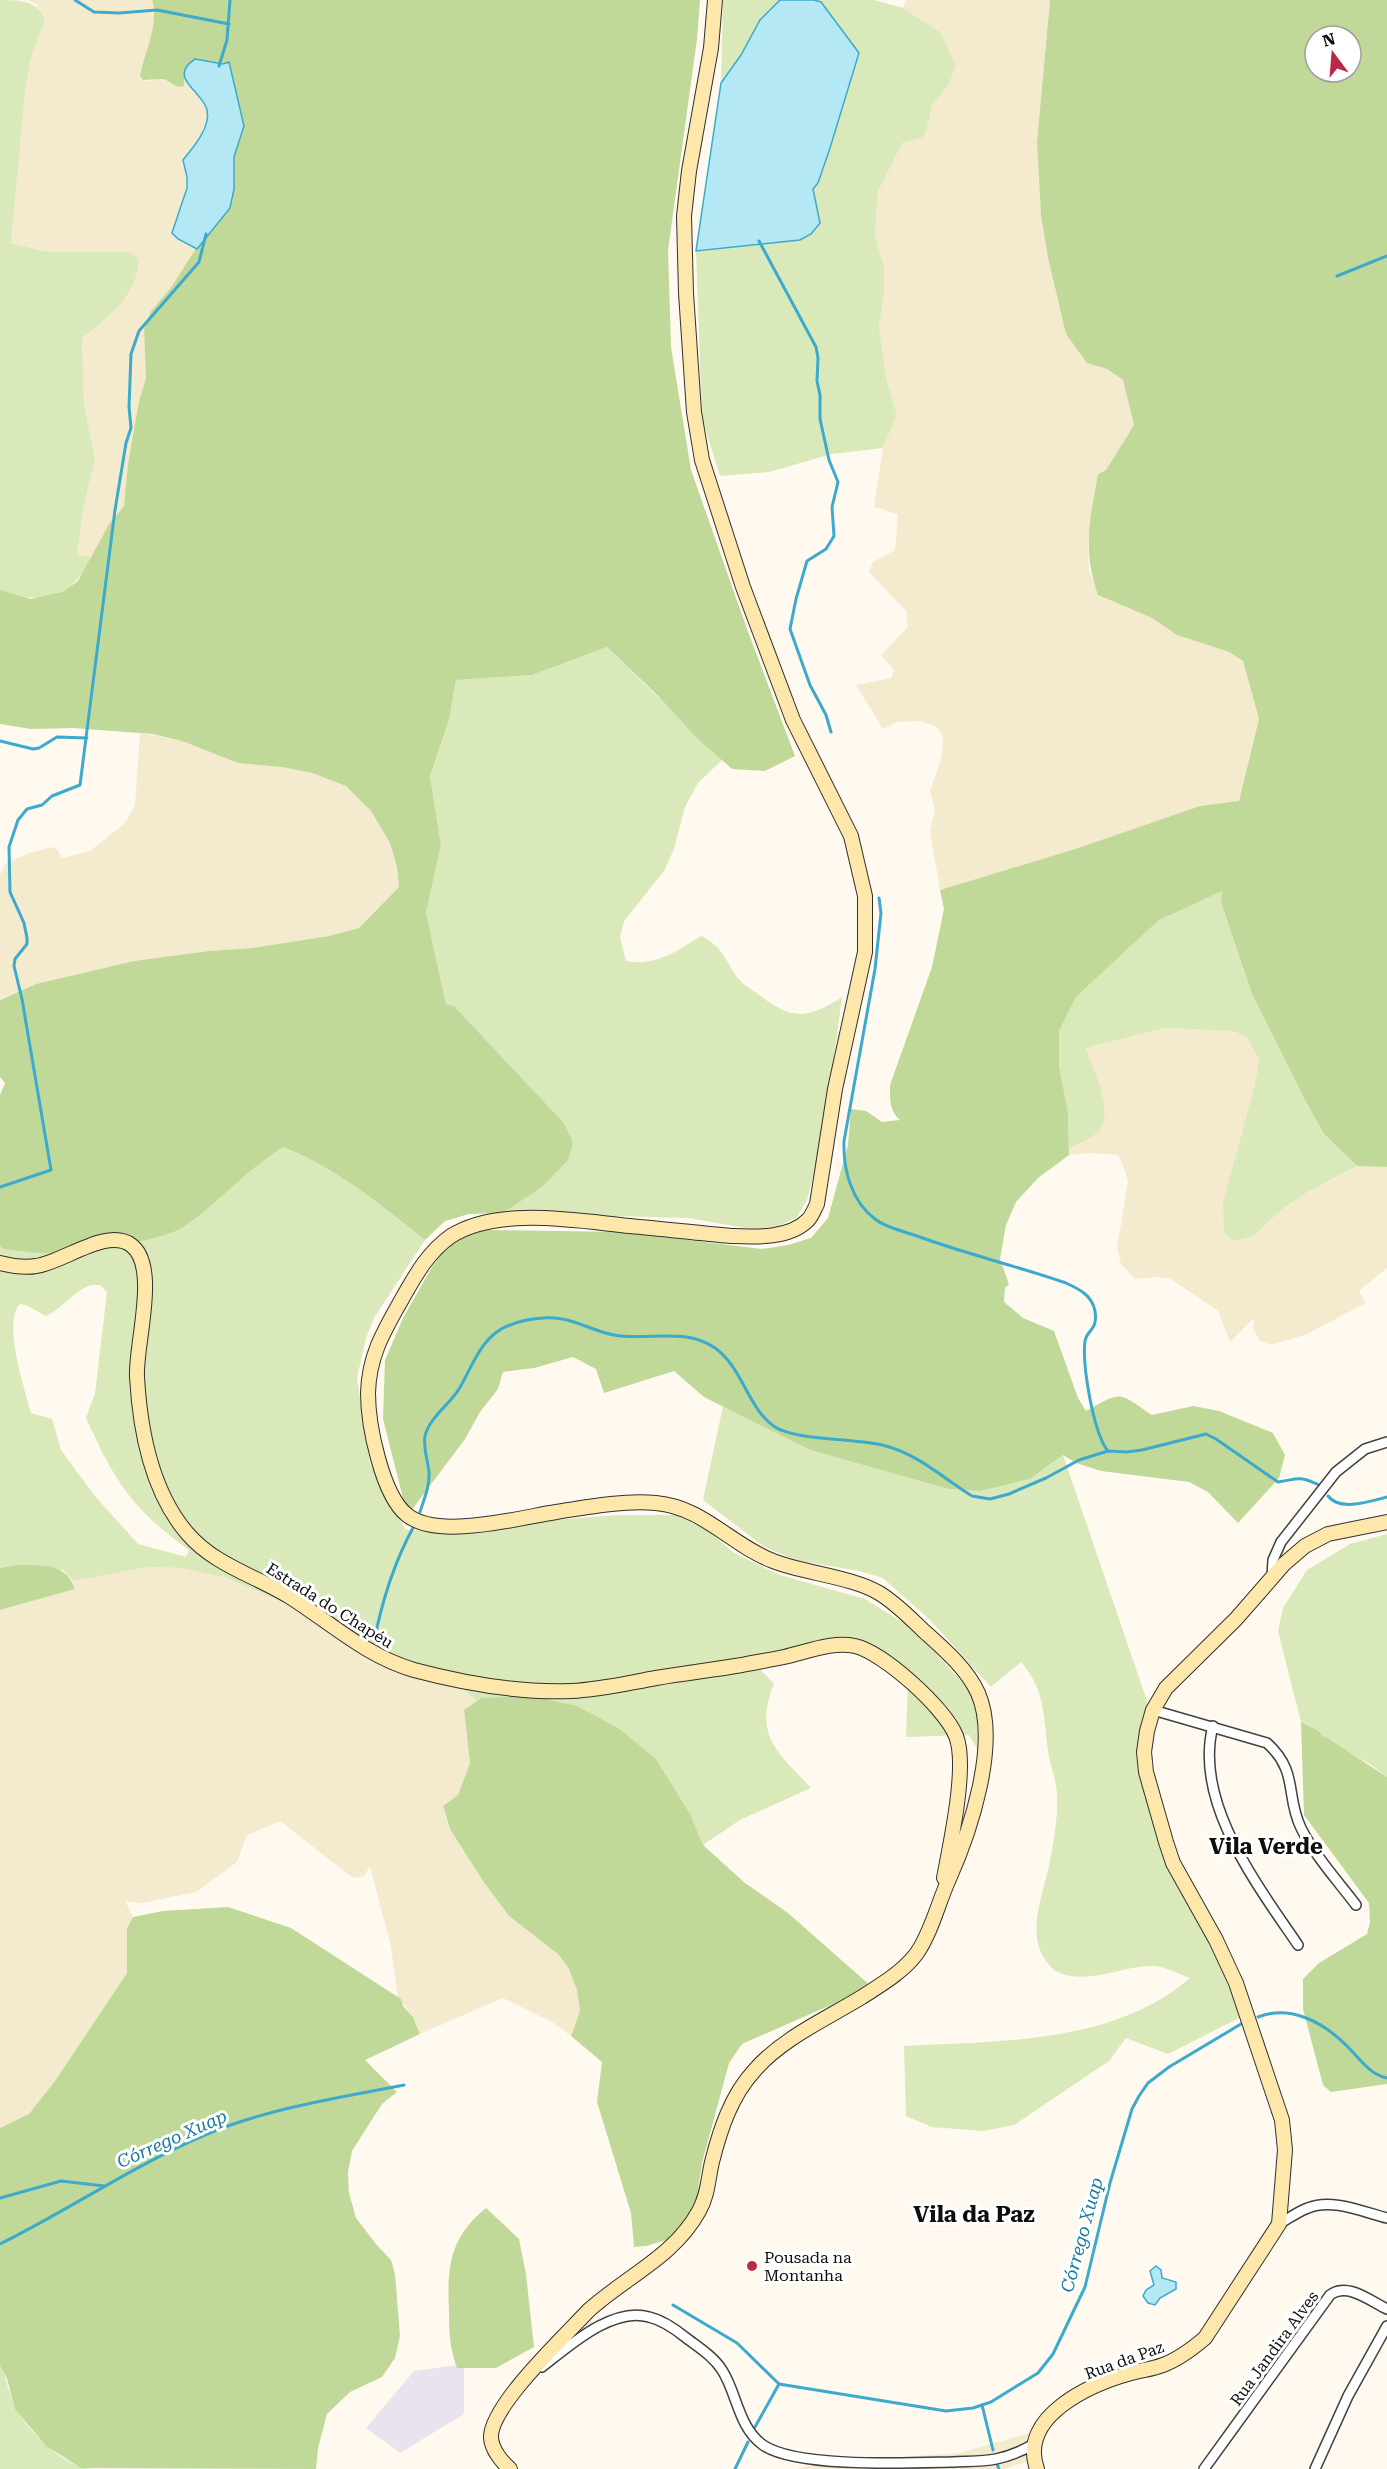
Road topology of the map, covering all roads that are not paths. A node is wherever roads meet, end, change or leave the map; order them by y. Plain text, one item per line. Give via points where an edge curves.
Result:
1 (715, 0) edge
2 (0, 1263) edge
3 (1387, 1442) edge
4 (1387, 1522) edge
5 (1272, 1577) junction
6 (1153, 1710) junction
7 (1214, 1726) junction
8 (942, 1895) junction
9 (1356, 1905) dead end
10 (1298, 1945) dead end
11 (1387, 2218) edge
12 (1279, 2224) junction
13 (1387, 2309) edge
14 (1387, 2326) edge
15 (526, 2379) junction
16 (1034, 2444) junction
17 (510, 2469) edge
18 (1037, 2469) edge
19 (1204, 2469) edge
20 (1315, 2469) edge

1 - 8 main road via 684,216 694,412 702,460 739,575 793,720 851,836 865,896 865,952 835,1089 818,1203 808,1220 791,1230 764,1237 527,1217 481,1224 455,1234 435,1250 416,1274 378,1341 369,1372 368,1405 389,1491 401,1510 414,1520 451,1527 562,1511 657,1503 704,1518 772,1561 860,1585 897,1607 962,1668 976,1688 984,1714 985,1743 976,1807
2 - 8 main road, Estrada do Chapéu via 38,1266 92,1244 114,1241 125,1241 135,1247 141,1258 145,1291 136,1373 141,1424 154,1473 174,1514 187,1533 219,1560 291,1598 379,1657 464,1681 567,1691 708,1671 842,1645 868,1651 886,1662 933,1704 956,1735 956,1794
3 - 5 street via 1365,1449 1336,1472 1281,1542 1272,1560
4 - 5 main road via 1328,1534 1305,1546
5 - 6 main road via 1166,1688
6 - 7 street
6 - 12 main road via 1144,1752 1166,1842 1173,1863 1236,1983 1282,2120 1285,2150
7 - 9 street via 1267,1743 1278,1754 1286,1766 1301,1827
7 - 10 street via 1209,1742 1211,1773 1229,1834
8 - 15 main road via 919,1950 904,1967 787,2043 755,2070 732,2102 711,2166 707,2196 687,2230 676,2244 602,2298
11 - 12 street via 1320,2204
12 - 16 main road, Rua da Paz via 1205,2338 1188,2353 1162,2365 1092,2387 1057,2409 1041,2426
13 - 19 street, Rua Jandira Alves via 1346,2290 1338,2289 1330,2295
14 - 20 street via 1348,2396
15 - 16 street via 606,2322 626,2316 649,2316 673,2328 709,2355 722,2370 750,2432 763,2445 783,2453 812,2459 903,2464 993,2460
15 - 17 main road via 504,2404 492,2426 495,2450
16 - 18 main road

